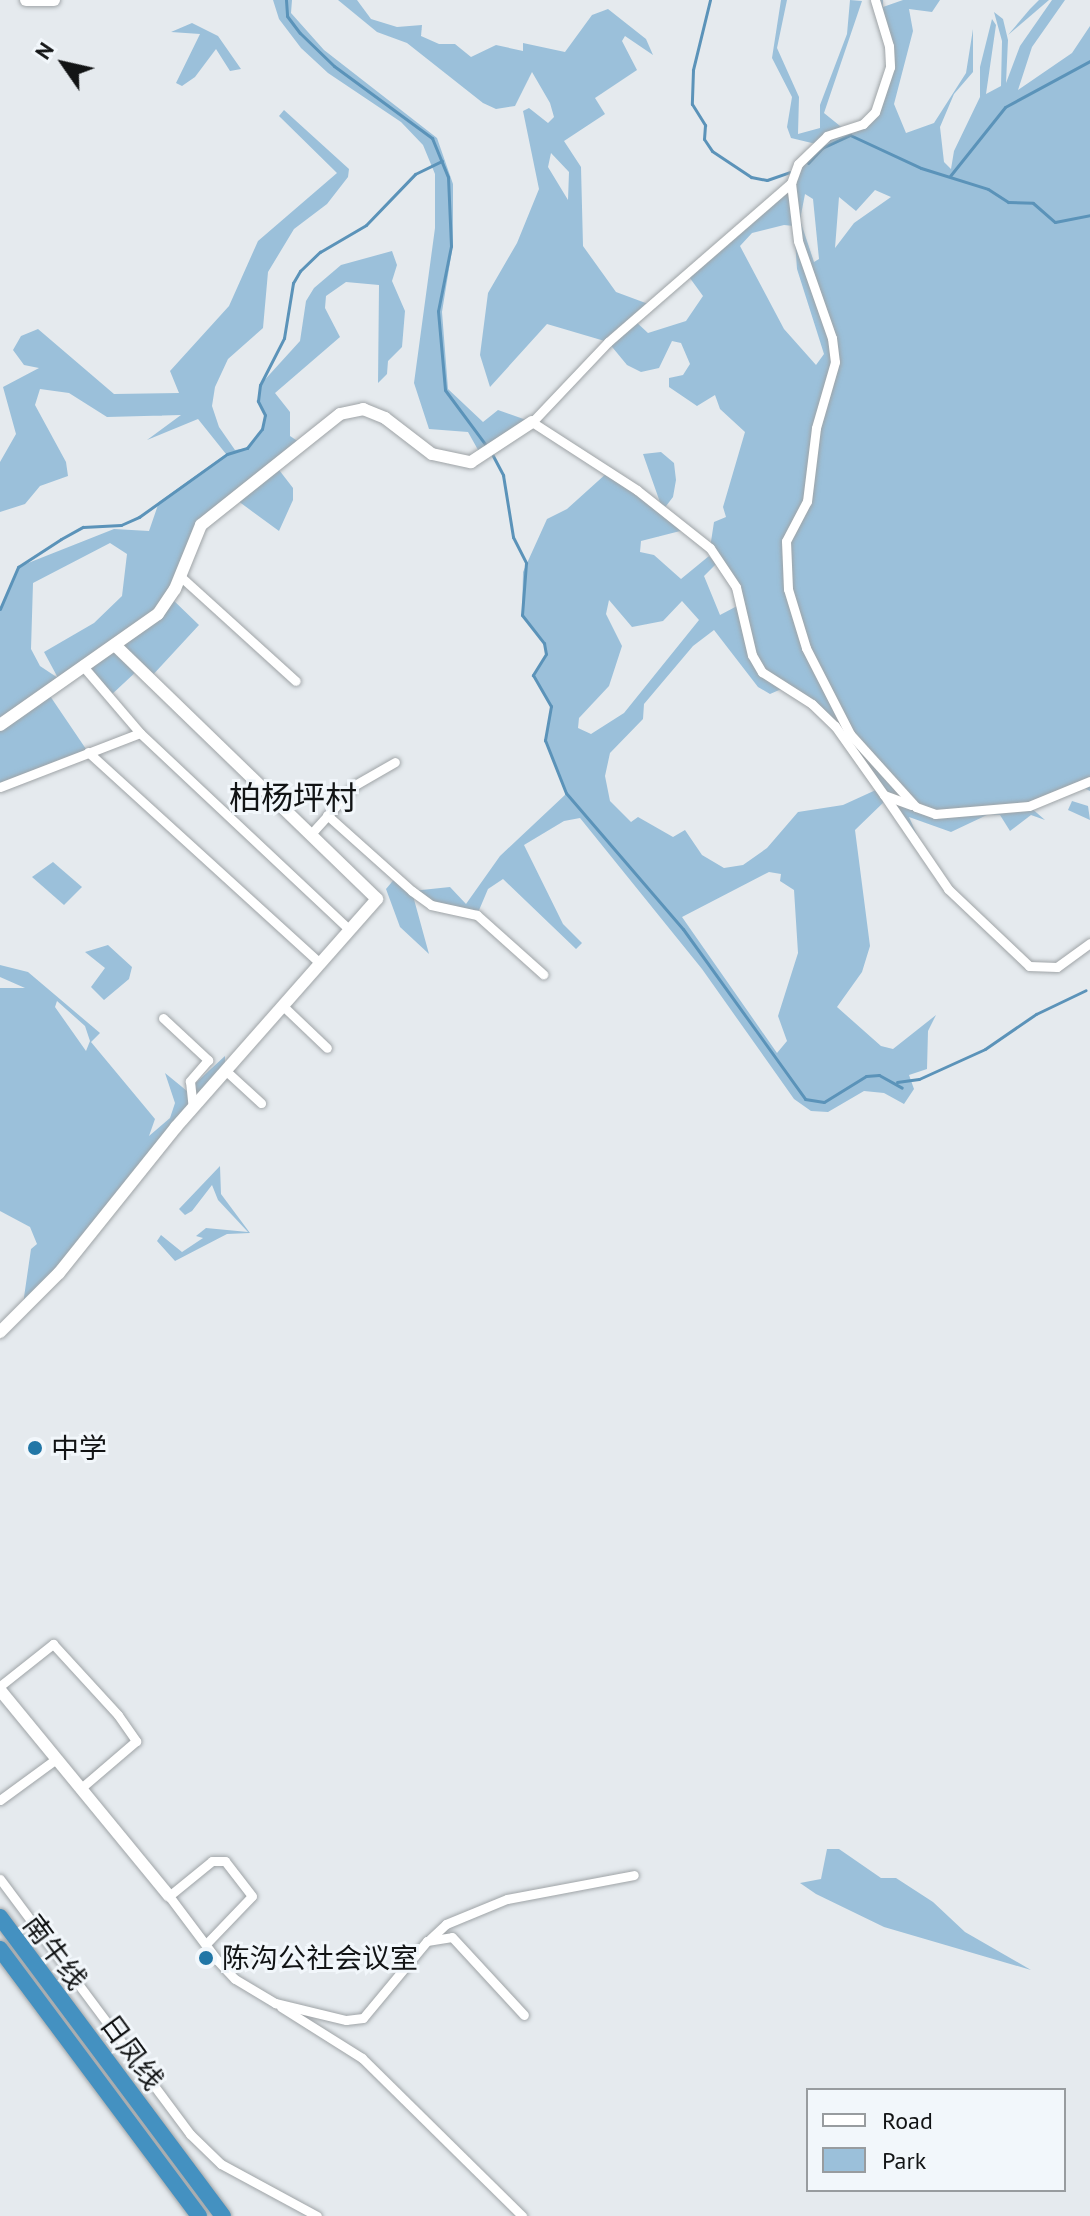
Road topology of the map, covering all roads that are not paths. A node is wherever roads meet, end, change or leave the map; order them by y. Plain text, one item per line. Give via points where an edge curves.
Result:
1 (29, 0) edge
2 (54, 0) edge
3 (875, 0) edge
4 (791, 183) junction
5 (532, 422) junction
6 (180, 576) junction
7 (115, 645) junction
8 (82, 665) junction
9 (296, 681) dead end
10 (0, 725) edge
11 (140, 733) junction
12 (88, 752) junction
13 (395, 762) dead end
14 (1090, 781) edge
15 (0, 787) edge
16 (884, 795) junction
17 (916, 807) junction
18 (327, 815) junction
19 (310, 835) junction
20 (349, 929) junction
21 (1090, 943) edge
22 (320, 963) junction
23 (543, 974) dead end
24 (282, 1005) junction
25 (163, 1018) dead end
26 (327, 1048) dead end
27 (225, 1070) junction
28 (261, 1103) dead end
29 (193, 1108) junction
30 (0, 1332) edge
31 (0, 1688) edge
32 (56, 1759) junction
33 (80, 1789) junction
34 (0, 1800) edge
35 (634, 1875) dead end
36 (0, 1879) edge
37 (169, 1896) junction
38 (0, 1917) edge
39 (427, 1941) junction
40 (206, 1944) junction
41 (0, 1949) edge
42 (275, 2003) junction
43 (524, 2015) dead end
44 (199, 2216) edge
45 (223, 2216) edge
46 (317, 2216) edge
47 (522, 2216) edge

1 - 2 street
3 - 4 street via 890,56 875,112 863,124 827,136 798,164
4 - 5 street via 608,342
4 - 17 street via 798,241 832,338 835,362 816,428 807,501 786,541 788,589 806,648 850,734
5 - 6 street via 471,462 445,459 363,409 340,414 201,525
5 - 16 street via 637,490 710,548 736,587 752,655 762,672 812,704 835,726
6 - 7 street via 158,614
6 - 9 street
7 - 8 street
7 - 19 street
8 - 10 street
8 - 11 street
11 - 12 street
11 - 20 street
12 - 15 street
12 - 22 street
13 - 18 street via 355,785
14 - 17 street via 1029,806 935,814
16 - 17 street
16 - 21 street via 948,889 1029,966 1057,967
18 - 19 street
18 - 23 street via 431,905 477,915
19 - 20 street via 377,899
20 - 22 street
22 - 24 street
24 - 26 street
24 - 27 street
25 - 29 street via 208,1060 190,1081
27 - 28 street
27 - 29 street
29 - 30 street via 59,1273
31 - 32 street
31 - 33 street via 53,1644 118,1715 136,1741
32 - 33 street
32 - 34 street
33 - 37 street
35 - 39 street via 507,1899 446,1924
36 - 46 street, 南牛线 via 190,2134 240,2177
37 - 40 street
37 - 40 street via 212,1861 225,1861 252,1896
38 - 45 highway, 日凤线
39 - 42 street via 363,2018 346,2020
39 - 43 street via 461,1941
40 - 42 street via 235,1979
41 - 44 highway, 日凤线
42 - 47 street via 362,2058

